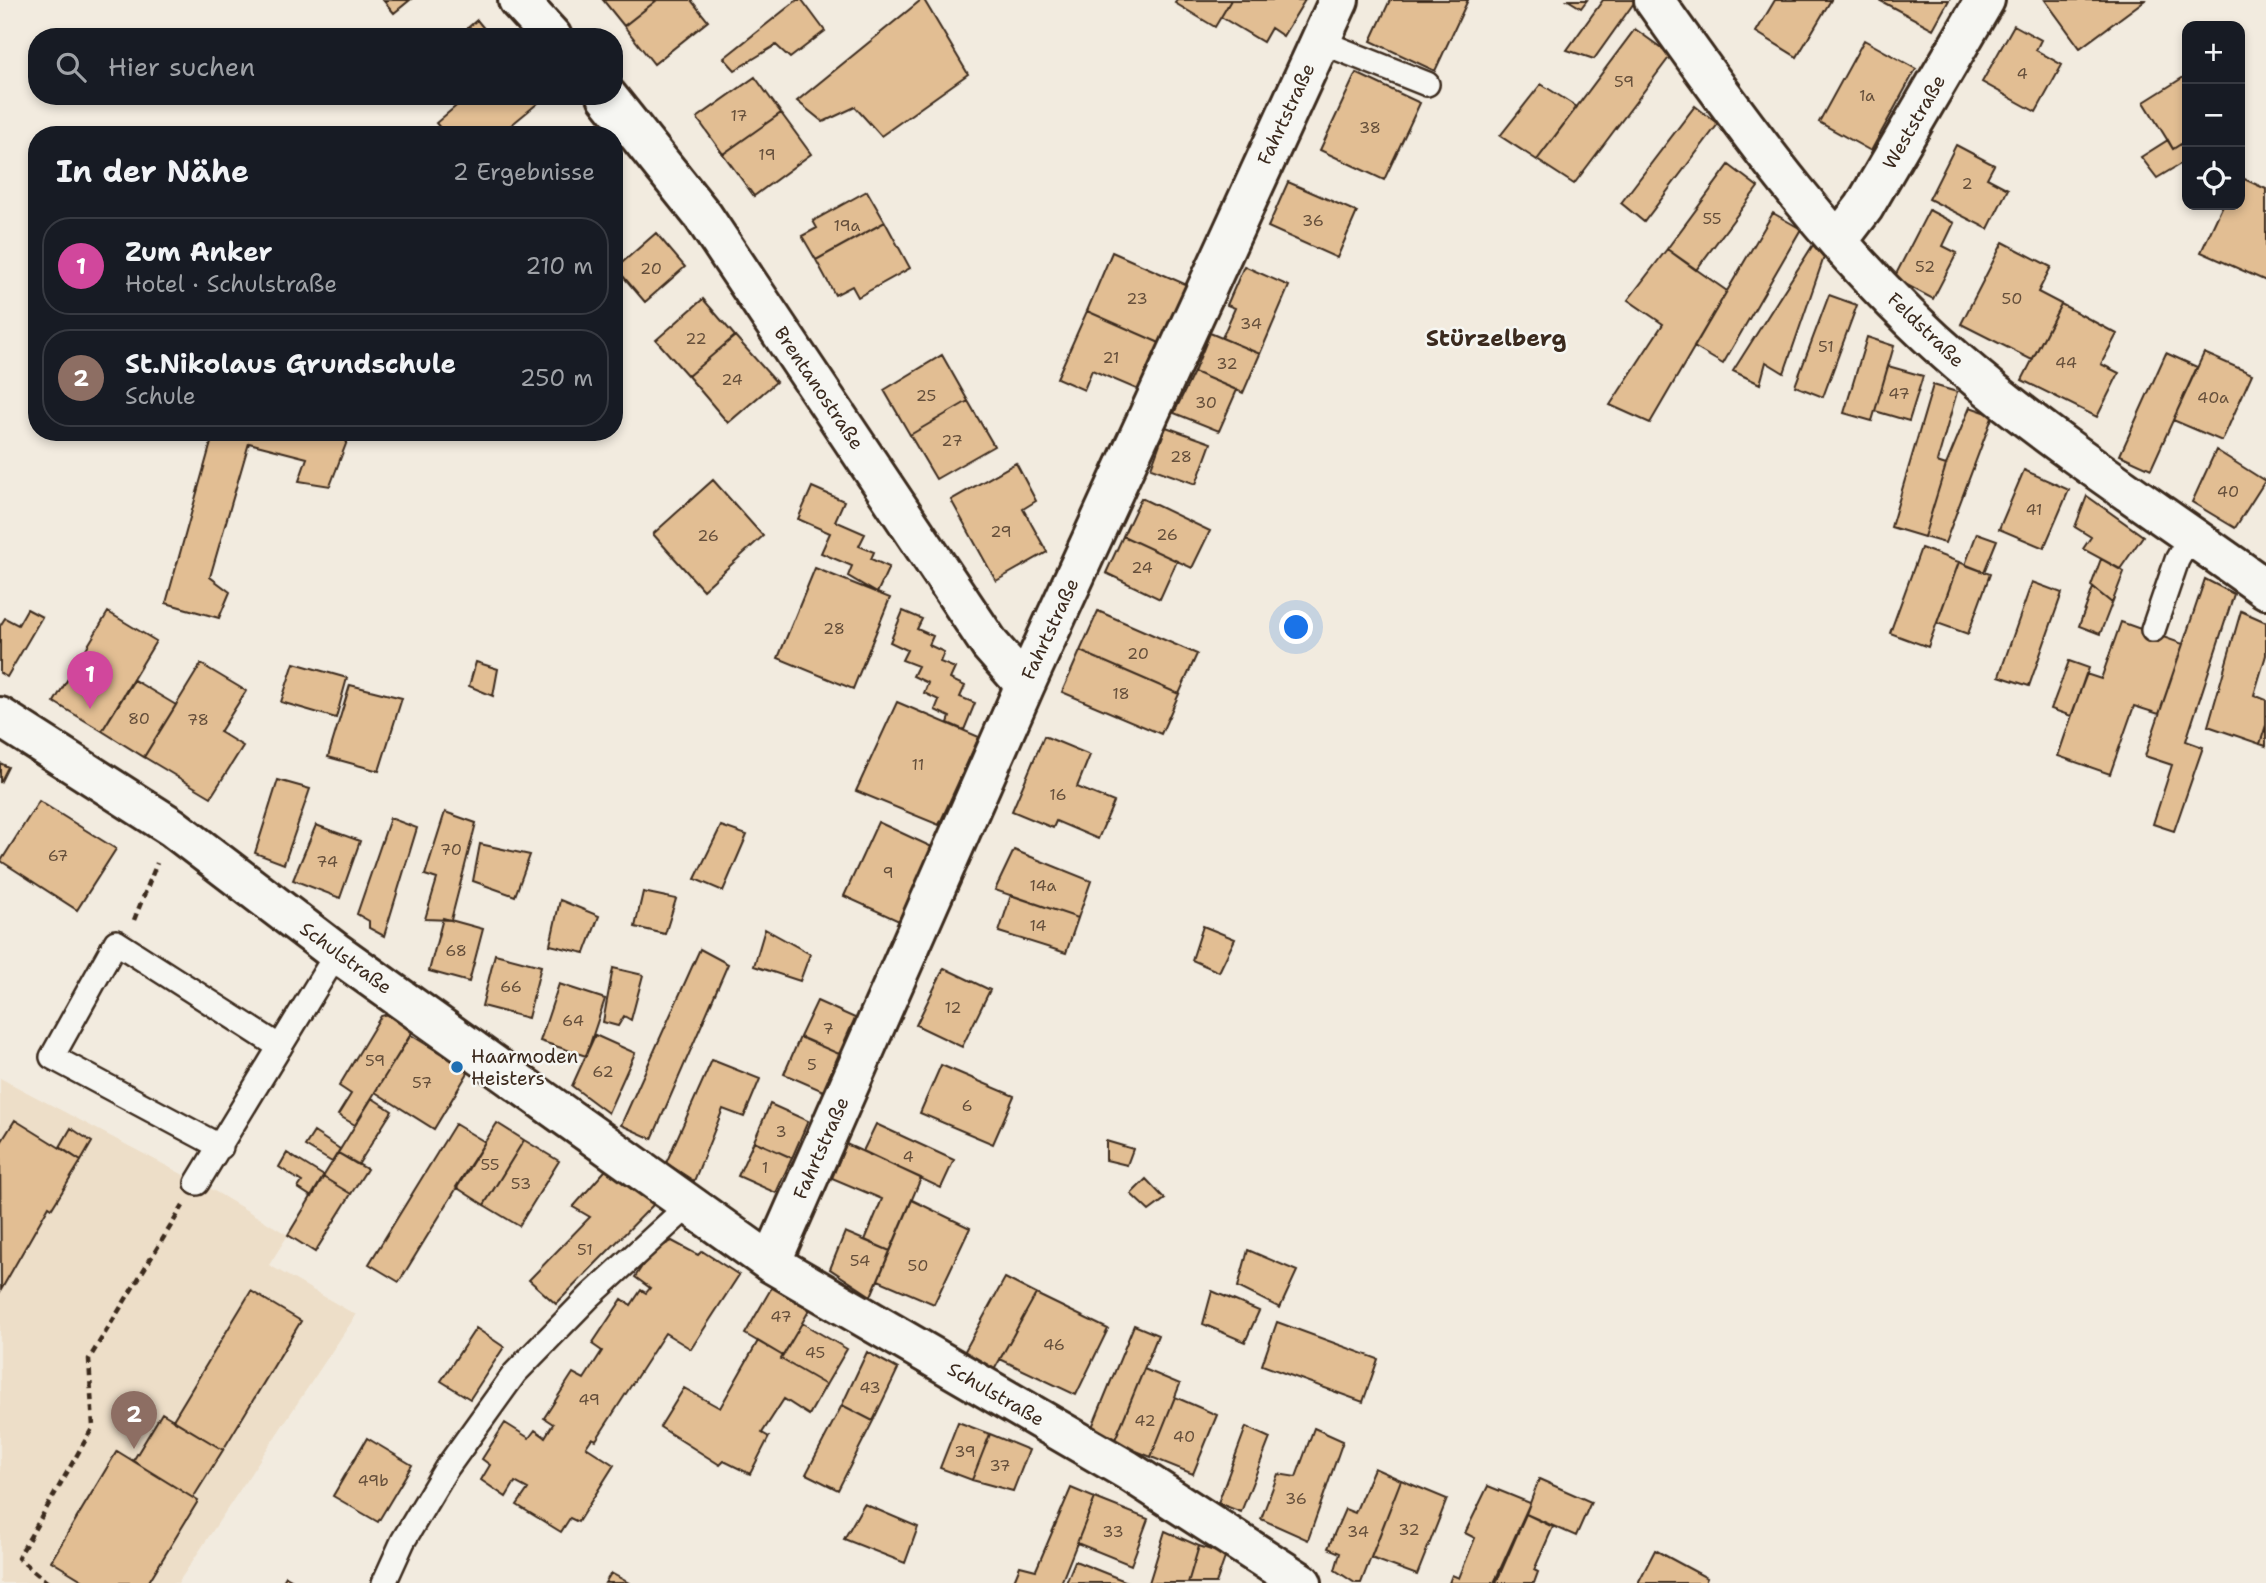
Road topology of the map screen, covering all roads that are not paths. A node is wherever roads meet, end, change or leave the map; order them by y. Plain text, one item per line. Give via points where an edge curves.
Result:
1 (518, 0) edge
2 (1339, 0) edge
3 (1654, 0) edge
4 (1985, 0) edge
5 (544, 28) edge
6 (1319, 41) junction
7 (1427, 84) dead end
8 (614, 105) edge
9 (1838, 241) junction
10 (2190, 537) junction
11 (2266, 589) edge
12 (2153, 630) dead end
13 (1025, 685) junction
14 (0, 717) edge
15 (337, 953) junction
16 (280, 1047) junction
17 (221, 1147) junction
18 (197, 1183) road end
19 (689, 1205) junction
20 (771, 1263) junction
21 (384, 1583) edge
22 (1302, 1583) edge

1 - 5 street
2 - 6 street, Fahrtstraße
3 - 9 street, Feldstraße via 1762,149
4 - 9 street, Weststraße via 1864,207
6 - 7 lane
6 - 13 street, Fahrtstraße
8 - 13 street, Brentanostraße via 703,216 990,645
9 - 10 street, Feldstraße via 1958,362 2082,462
10 - 11 street, Feldstraße
10 - 12 lane via 2177,560
13 - 20 street, Fahrtstraße
14 - 15 street, Schulstraße via 172,827
15 - 16 lane
15 - 19 street, Schulstraße
16 - 17 lane
16 - 17 lane via 116,942 52,1058
17 - 18 lane
19 - 20 street, Schulstraße
19 - 21 lane via 515,1373 446,1469
20 - 22 street, Schulstraße via 1127,1470

